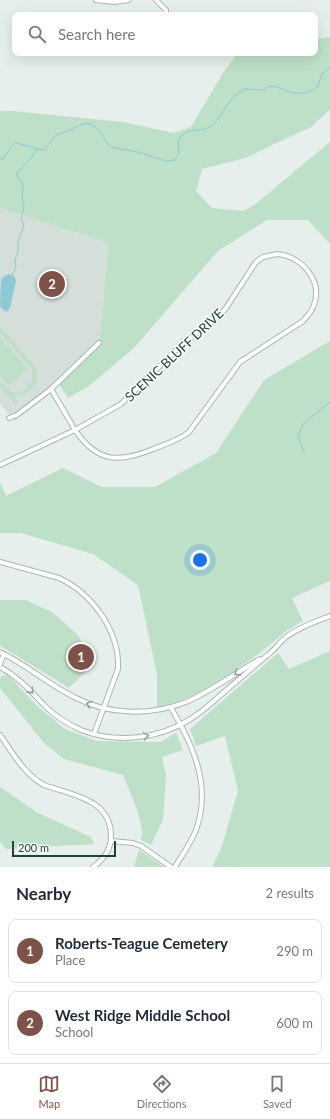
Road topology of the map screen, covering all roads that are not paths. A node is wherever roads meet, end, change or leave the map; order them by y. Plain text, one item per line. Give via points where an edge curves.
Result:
1 (96, 0) edge
2 (130, 0) edge
3 (156, 0) edge
4 (166, 12) edge
5 (98, 343) dead end
6 (50, 389) junction
7 (9, 418) dead end
8 (75, 430) junction
9 (0, 464) edge
10 (0, 562) edge
11 (330, 616) edge
12 (270, 652) junction
13 (2, 653) edge
14 (0, 664) edge
15 (0, 667) edge
16 (171, 708) junction
17 (104, 709) junction
18 (181, 725) junction
19 (94, 734) junction
20 (0, 735) edge
21 (111, 841) junction
22 (93, 867) edge
23 (171, 867) edge
24 (175, 867) edge

1 - 2 street
3 - 4 street
5 - 6 street
6 - 7 street via 17,415
6 - 8 street, SCENIC BLUFF DRIVE
8 - 8 street, SCENIC BLUFF DRIVE via 92,449 104,456 117,458 132,457 182,438 195,426 240,362 303,321 309,314 316,295 308,272 297,260 284,255 270,255 256,262 220,314 176,350 121,404
8 - 9 street, SCENIC BLUFF DRIVE
10 - 17 street via 67,582 105,619 119,659
11 - 12 street via 297,630
12 -> 16 street via 203,693
12 - 18 street via 204,710
13 - 14 street
17 -> 13 street via 76,698
15 -> 19 street via 16,677 57,716
16 - 17 street via 150,712
16 - 18 street
17 - 19 street
19 -> 18 street via 135,738 164,732
18 - 24 street via 201,778 202,803 196,829
20 - 21 street via 26,772 37,782 91,801 98,806 108,819
21 - 22 street via 105,856
21 - 23 street via 141,846

